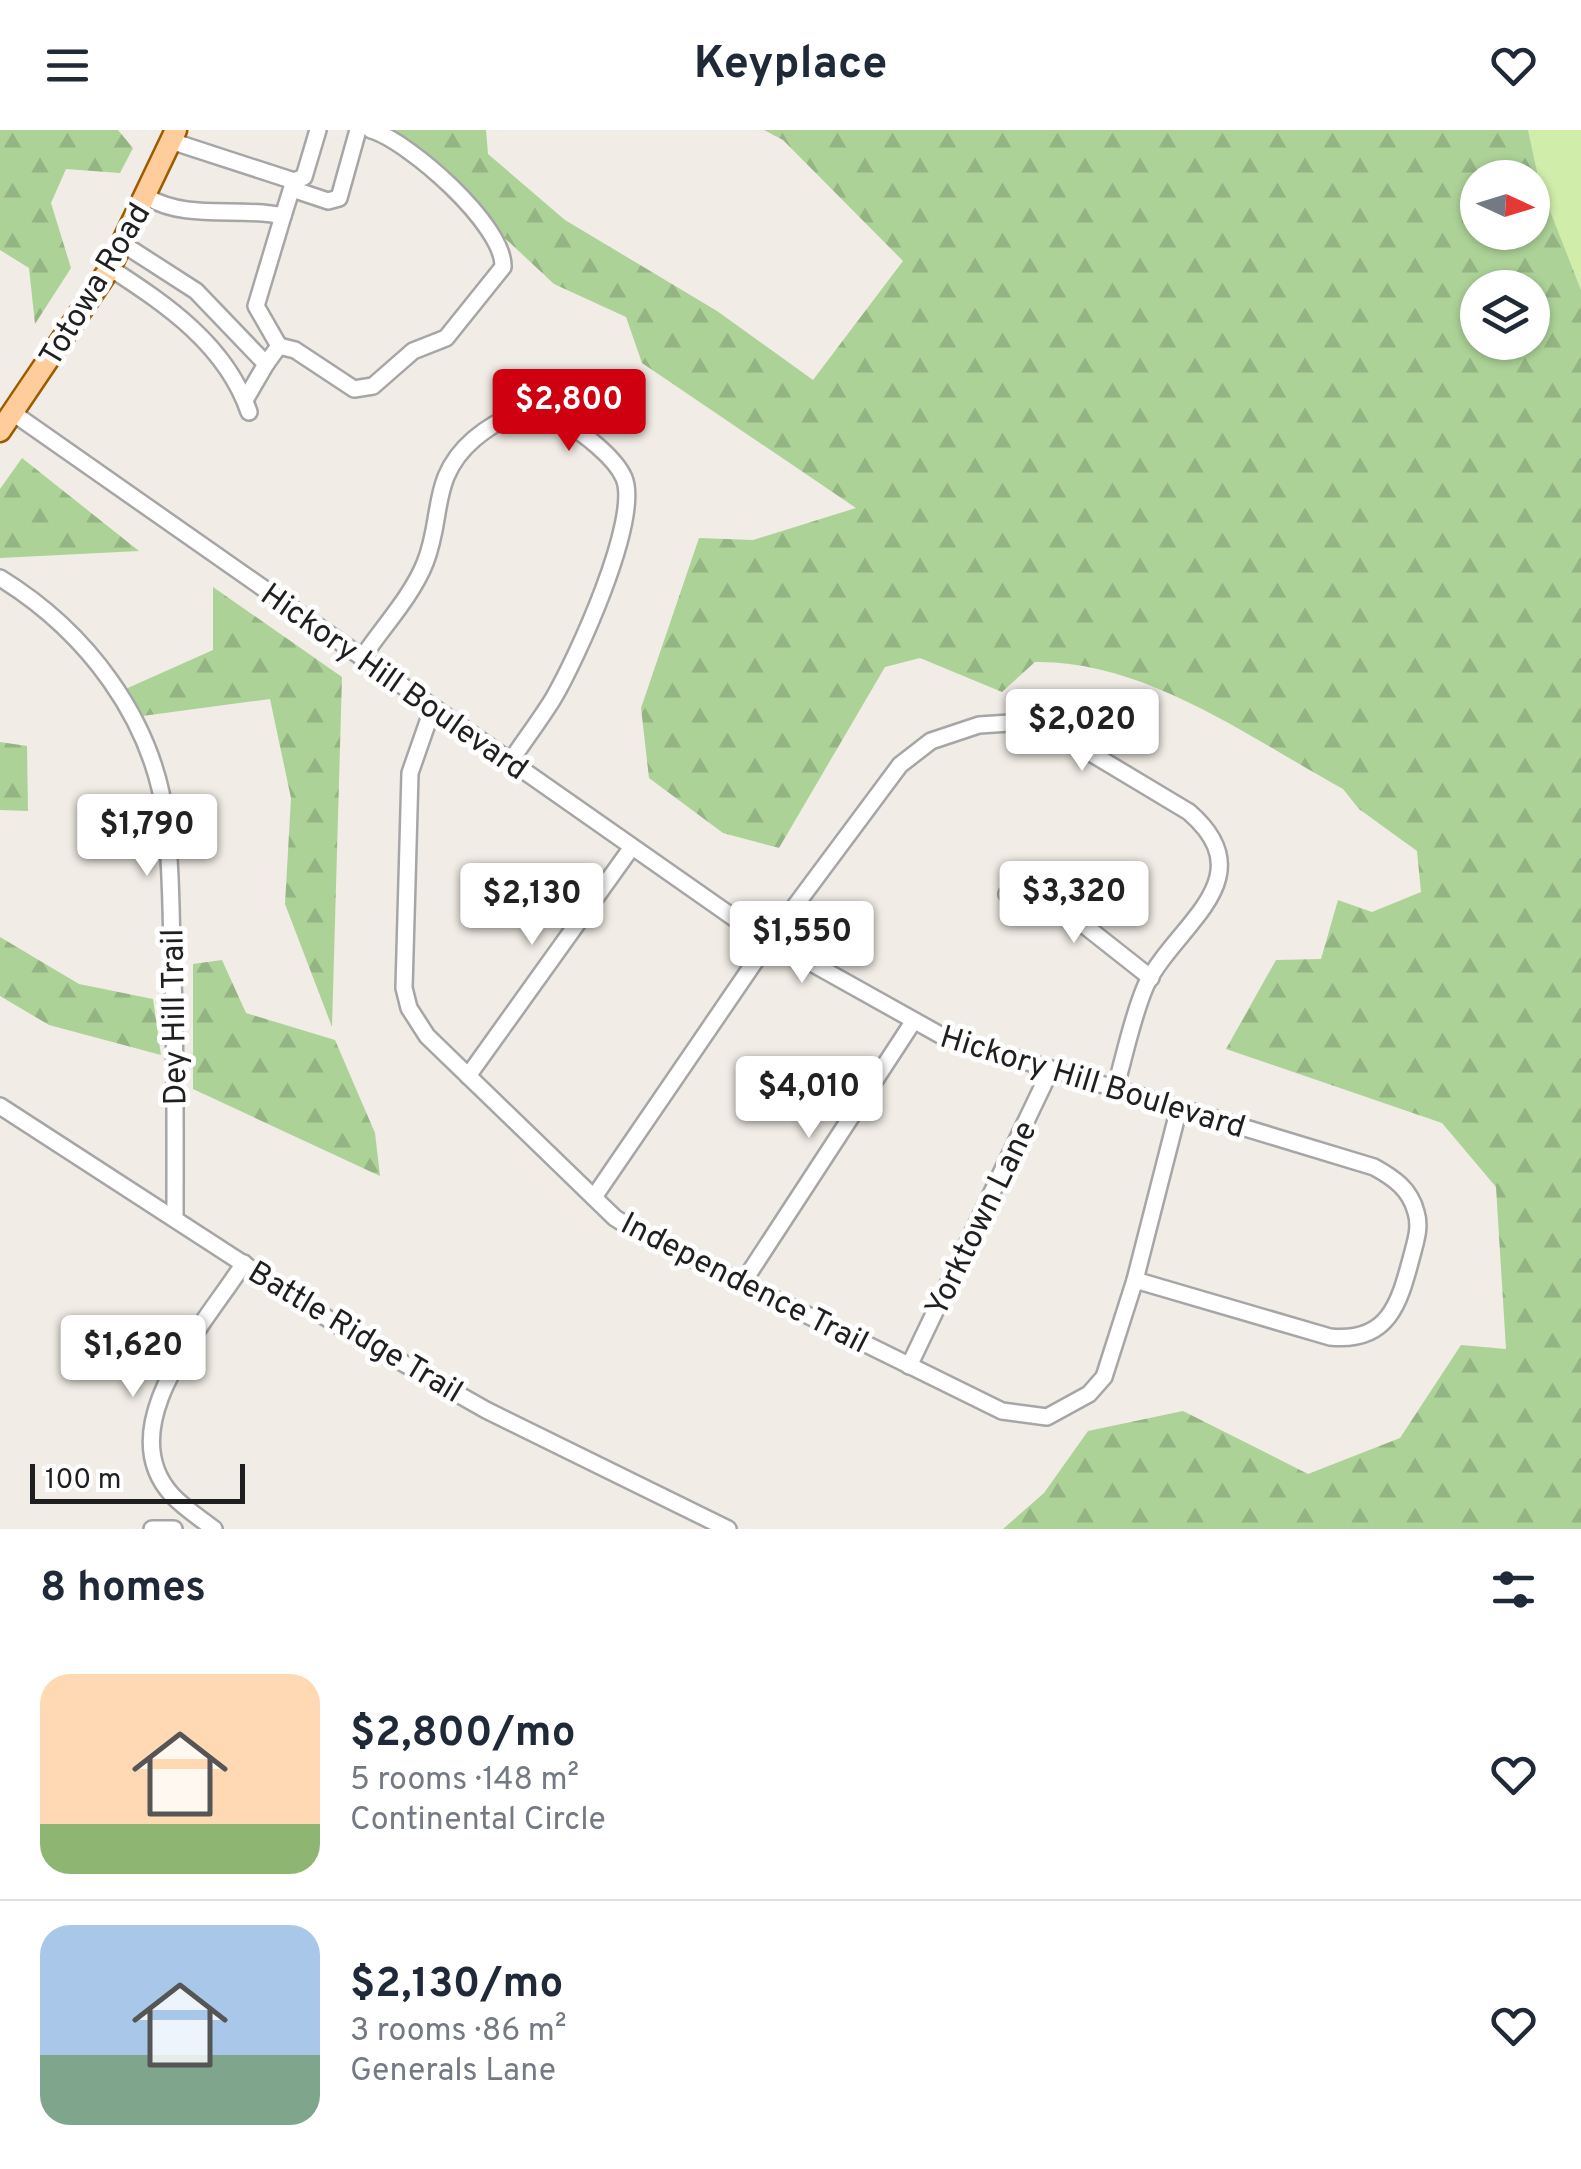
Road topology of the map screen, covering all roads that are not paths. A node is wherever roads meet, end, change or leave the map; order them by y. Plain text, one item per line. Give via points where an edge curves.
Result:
1 (318, 130) edge
2 (358, 130) edge
3 (371, 130) edge
4 (174, 136) edge
5 (293, 185) junction
6 (147, 197) junction
7 (283, 216) junction
8 (123, 244) junction
9 (110, 268) junction
10 (279, 346) junction
11 (266, 364) junction
12 (12, 413) junction
13 (0, 432) edge
14 (0, 578) edge
15 (362, 658) junction
16 (432, 707) junction
17 (510, 762) junction
18 (632, 847) junction
19 (1007, 894) dead end
20 (769, 940) junction
21 (1151, 978) junction
22 (913, 1022) junction
23 (1051, 1070) junction
24 (468, 1076) junction
25 (1116, 1089) junction
26 (0, 1106) edge
27 (1179, 1108) junction
28 (594, 1197) junction
29 (176, 1218) junction
30 (244, 1263) junction
31 (1135, 1280) junction
32 (742, 1284) junction
33 (910, 1366) junction
34 (152, 1529) edge
35 (174, 1529) edge
36 (214, 1529) edge
37 (728, 1529) edge

1 - 5 street via 304,178
2 - 5 street via 339,198 328,201
3 - 10 street via 401,146 483,221 503,267 446,338 416,348 373,386 354,389
4 - 5 street
4 - 6 main road, Totowa Road
5 - 7 street
6 - 7 street via 201,212
6 - 8 main road, Totowa Road
7 - 10 street via 256,306
8 - 9 main road, Totowa Road
8 - 11 street via 196,291
9 - 11 street via 202,336 247,406
9 - 12 main road, Totowa Road
10 - 11 street
12 - 13 main road, Totowa Road
12 - 15 street, Hickory Hill Boulevard
14 - 29 street, Dey Hill Trail via 82,642 119,694 154,772 168,858
15 - 16 street, Hickory Hill Boulevard
15 - 17 street via 424,567 441,482 472,441 520,414 562,420 624,478 624,530 554,697
16 - 17 street, Hickory Hill Boulevard
16 - 24 street, Independence Trail via 410,773 404,988 428,1036
17 - 18 street, Hickory Hill Boulevard
18 - 20 street, Hickory Hill Boulevard
18 - 24 street
19 - 21 street via 1056,903
20 - 21 street via 913,753 967,728 1010,723 1054,731 1208,828 1217,845 1217,885
20 - 22 street, Hickory Hill Boulevard
20 - 28 street
21 - 25 street
22 - 23 street, Hickory Hill Boulevard
22 - 32 street
23 - 25 street, Hickory Hill Boulevard
23 - 33 street, Yorktown Lane
24 - 28 street, Independence Trail
25 - 27 street, Hickory Hill Boulevard
26 - 29 street, Battle Ridge Trail
27 - 31 street, Independence Trail
27 - 31 street, Hickory Hill Boulevard via 1374,1168 1404,1187 1418,1232 1393,1315 1371,1331 1344,1338
28 - 32 street, Independence Trail via 636,1231
29 - 30 street, Battle Ridge Trail
30 - 36 street via 165,1386 150,1431 161,1480
30 - 37 street, Battle Ridge Trail via 486,1410
31 - 33 street, Independence Trail via 1104,1377 1089,1394 1047,1417 1002,1412
32 - 33 street, Independence Trail
34 - 35 street

